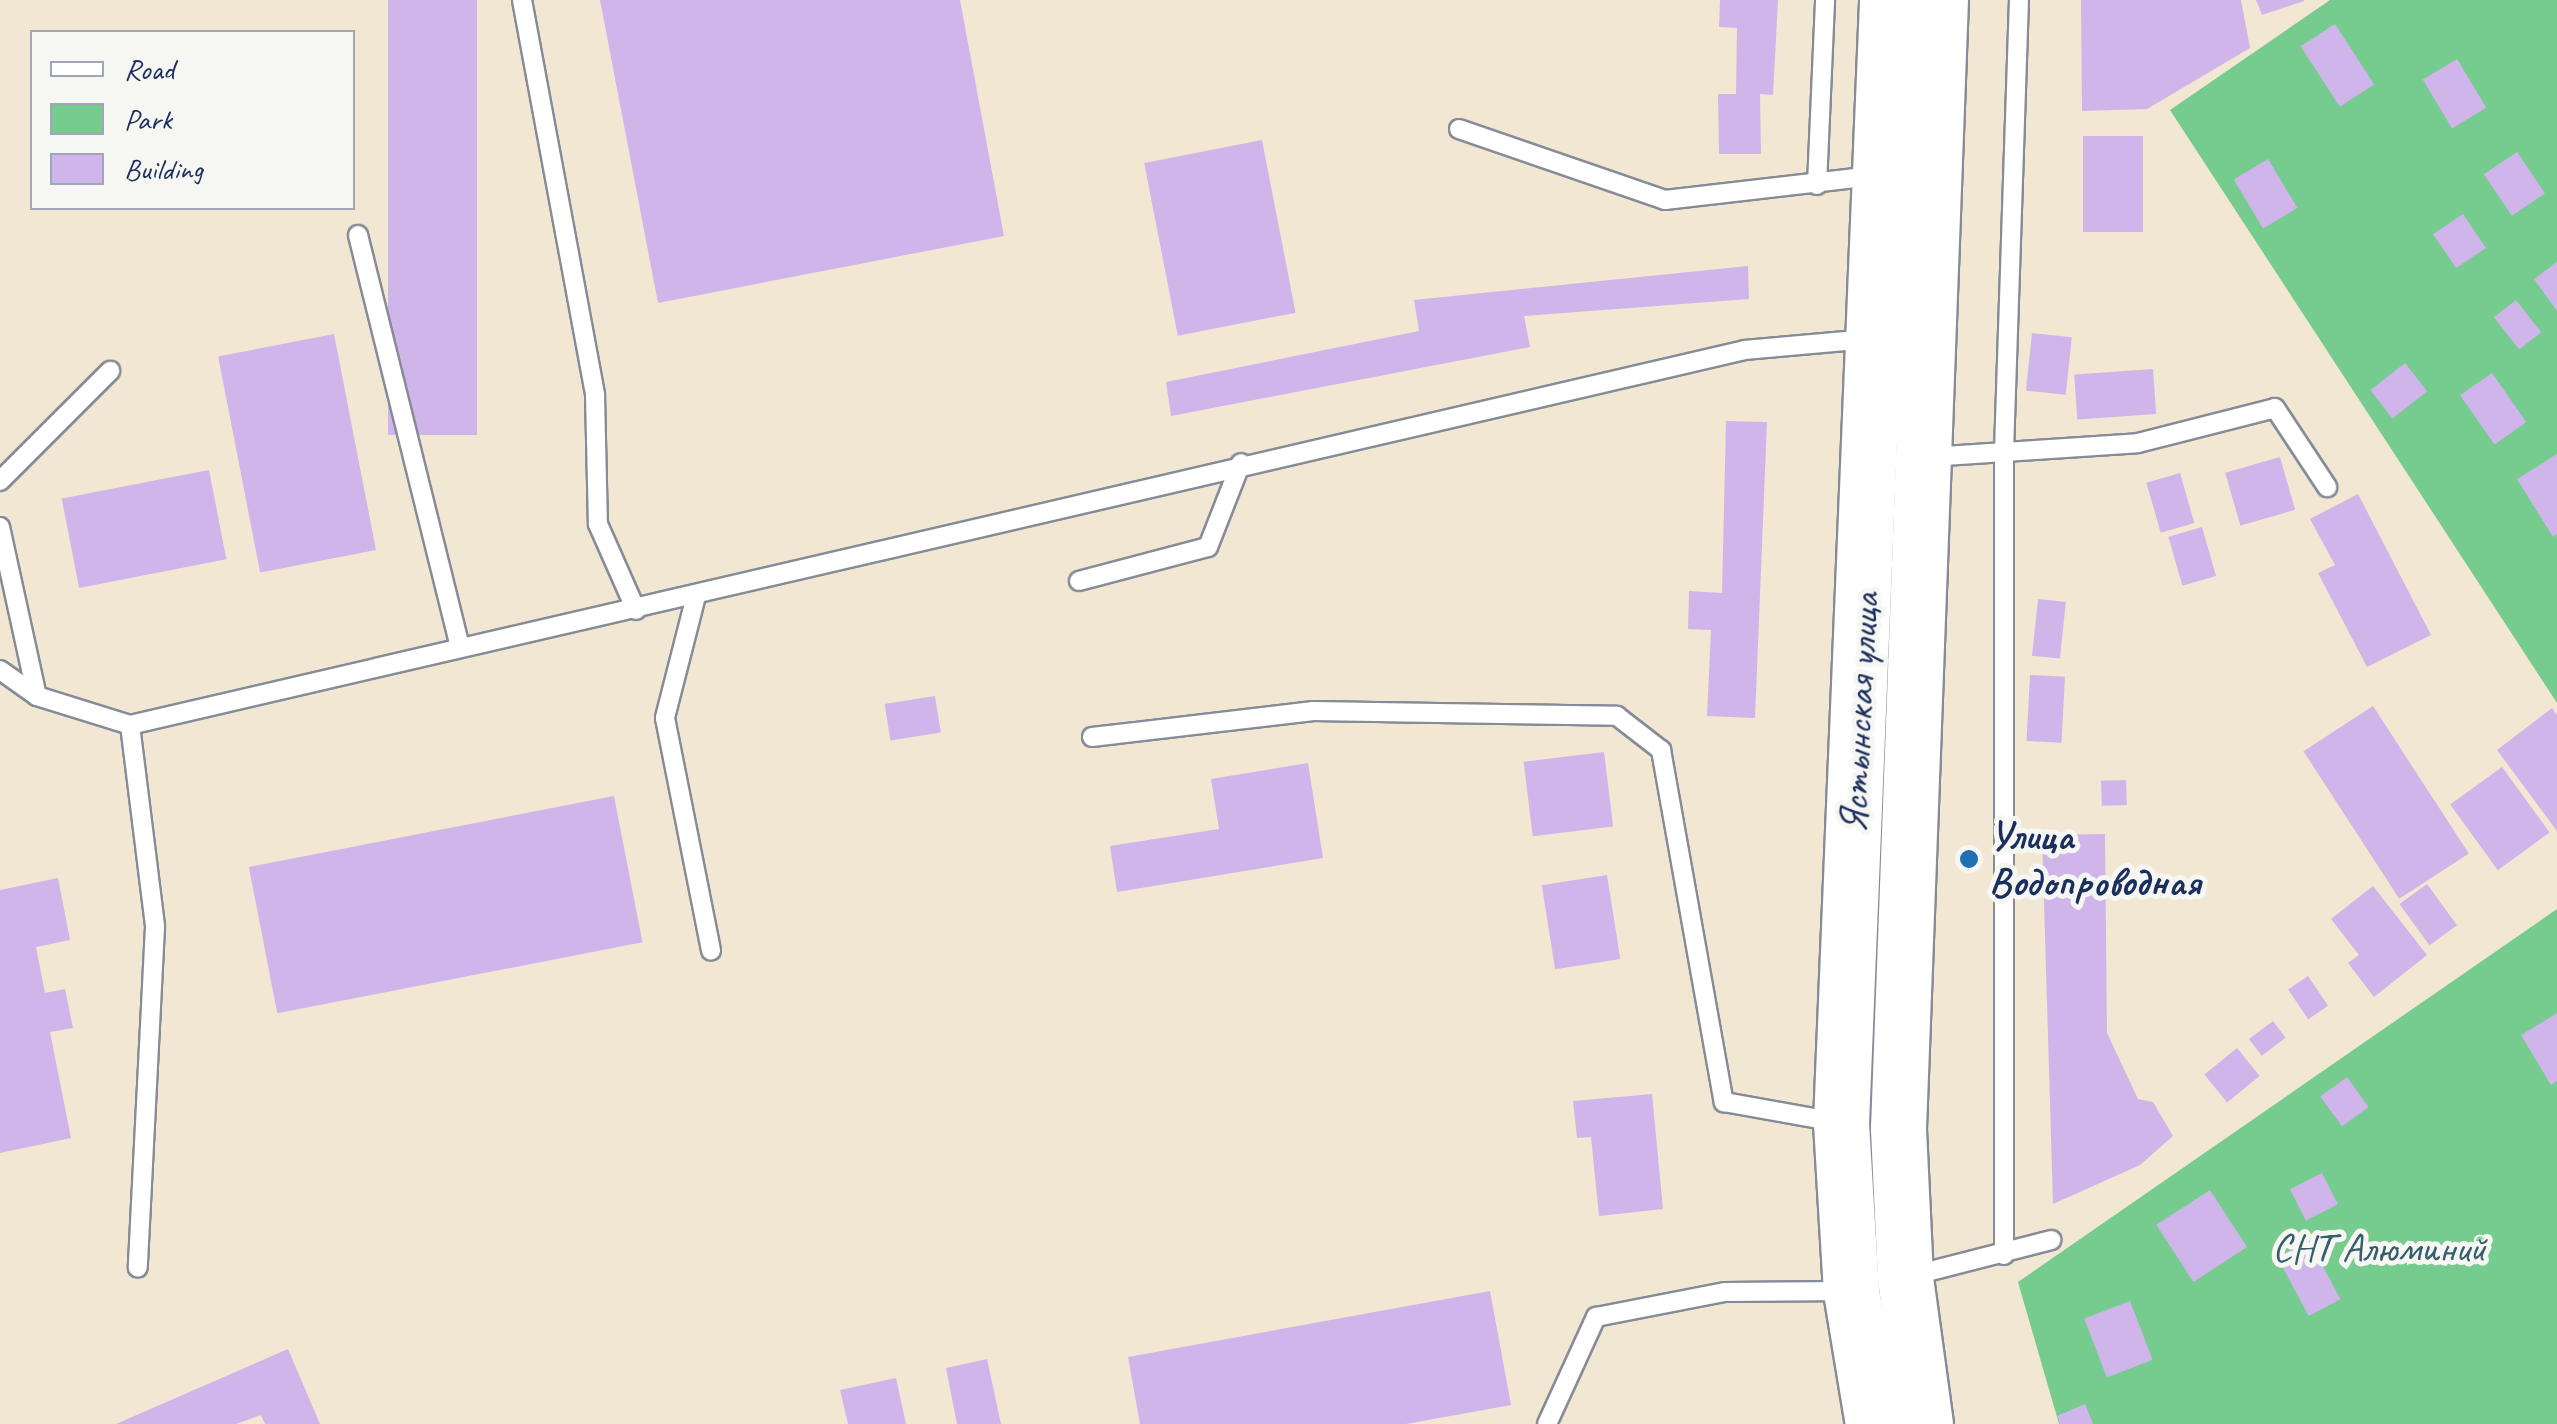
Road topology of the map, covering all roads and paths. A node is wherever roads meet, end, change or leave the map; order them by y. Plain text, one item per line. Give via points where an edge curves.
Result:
1 (522, 0) edge
2 (1825, 0) edge
3 (1887, 0) edge
4 (1940, 0) edge
5 (2020, 0) edge
6 (1460, 129) dead end
7 (1883, 175) junction
8 (1817, 185) junction
9 (358, 236) dead end
10 (1876, 338) junction
11 (110, 371) dead end
12 (2004, 451) junction
13 (1921, 458) junction
14 (1241, 464) junction
15 (0, 481) edge
16 (2327, 487) dead end
17 (0, 527) edge
18 (1079, 581) dead end
19 (696, 596) junction
20 (636, 610) junction
21 (459, 644) junction
22 (0, 670) edge
23 (37, 696) junction
24 (130, 724) junction
25 (1092, 737) dead end
26 (711, 951) dead end
27 (1841, 1123) junction
28 (2050, 1240) dead end
29 (2004, 1255) junction
30 (138, 1268) dead end
31 (1904, 1278) junction
32 (1851, 1291) junction
33 (1547, 1424) edge
34 (1873, 1424) edge
35 (1925, 1424) edge

1 - 20 lane via 595,395 598,524
2 - 8 lane
3 - 7 main road, Ястынская улица
4 - 13 main road, Ястынская улица
5 - 12 lane
6 - 8 lane via 1665,200
7 - 8 lane
7 - 10 main road, Ястынская улица
9 - 21 lane
10 - 14 lane via 1745,350
10 - 27 main road, Ястынская улица
11 - 15 lane
12 - 13 lane
12 - 16 lane via 2138,443 2275,408
12 - 29 lane
13 - 31 main road, Ястынская улица via 1898,1128
14 - 18 lane via 1208,547
14 - 19 lane
17 - 23 lane
19 - 20 lane
19 - 26 lane via 665,718
20 - 21 lane
21 - 24 lane
22 - 23 lane
23 - 24 lane
24 - 30 lane via 155,927
25 - 27 lane via 1313,711 1617,716 1661,750 1724,1102
27 - 32 main road, Ястынская улица
28 - 29 lane
29 - 31 lane
31 - 35 main road, Ястынская улица
32 - 33 lane via 1725,1292 1596,1317
32 - 34 main road, Ястынская улица

